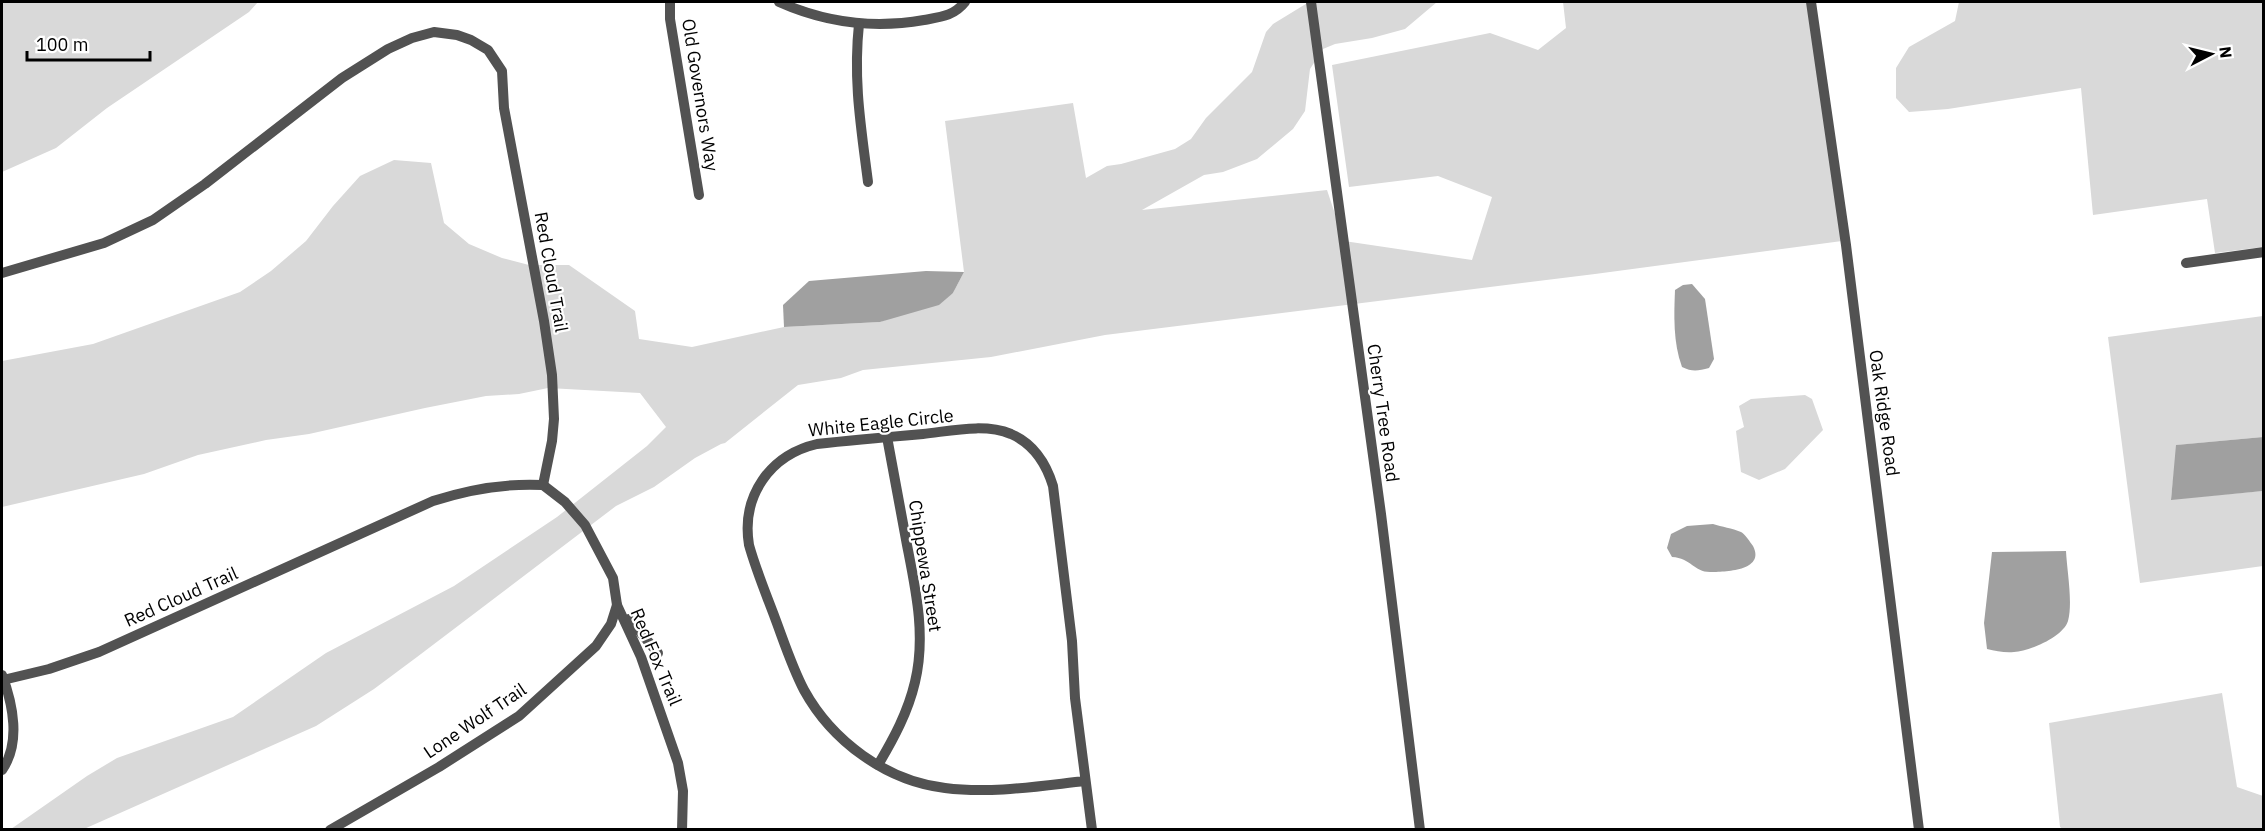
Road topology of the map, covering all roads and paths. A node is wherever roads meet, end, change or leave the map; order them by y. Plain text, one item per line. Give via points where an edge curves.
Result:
1 (670, 2) edge
2 (779, 2) edge
3 (965, 2) edge
4 (1311, 2) edge
5 (1811, 2) edge
6 (859, 24) junction
7 (868, 182) dead end
8 (699, 195) dead end
9 (2264, 252) edge
10 (2186, 263) dead end
11 (2, 273) edge
12 (887, 437) junction
13 (543, 485) junction
14 (617, 605) junction
15 (658, 652) dead end
16 (2, 678) edge
17 (879, 765) junction
18 (2, 770) edge
19 (1085, 781) junction
20 (330, 830) edge
21 (682, 830) edge
22 (1092, 830) edge
23 (1420, 830) edge
24 (1919, 830) edge

1 - 8 street, Old Governors Way
2 - 6 street via 818,16
3 - 6 street via 945,16 892,25
4 - 23 street, Cherry Tree Road
5 - 24 street, Oak Ridge Road via 1846,244
6 - 7 street via 855,71
9 - 10 street
11 - 13 street, Red Cloud Trail via 104,243 153,220 342,78 388,49 434,32 471,40 488,50 502,71 504,108 544,321 554,419
12 - 17 street, Chippewa Street via 918,603 920,642 908,705
12 - 17 street, White Eagle Circle via 817,444 792,452 761,480 752,498 747,526 751,554 804,690 840,736
12 - 19 street, White Eagle Circle via 996,430 1023,441 1044,464 1053,486
13 - 14 street, Red Fox Trail via 565,501 585,525 613,578
13 - 16 street, Red Cloud Trail via 501,484 433,501 99,652 49,669
14 - 15 street
14 - 20 street, Lone Wolf Trail via 611,624 596,646 519,716
14 - 21 street, Red Fox Trail via 641,657 678,763 683,791
16 - 18 street via 11,712 13,743
17 - 19 street, White Eagle Circle via 928,785 970,790
19 - 22 street, White Eagle Circle

